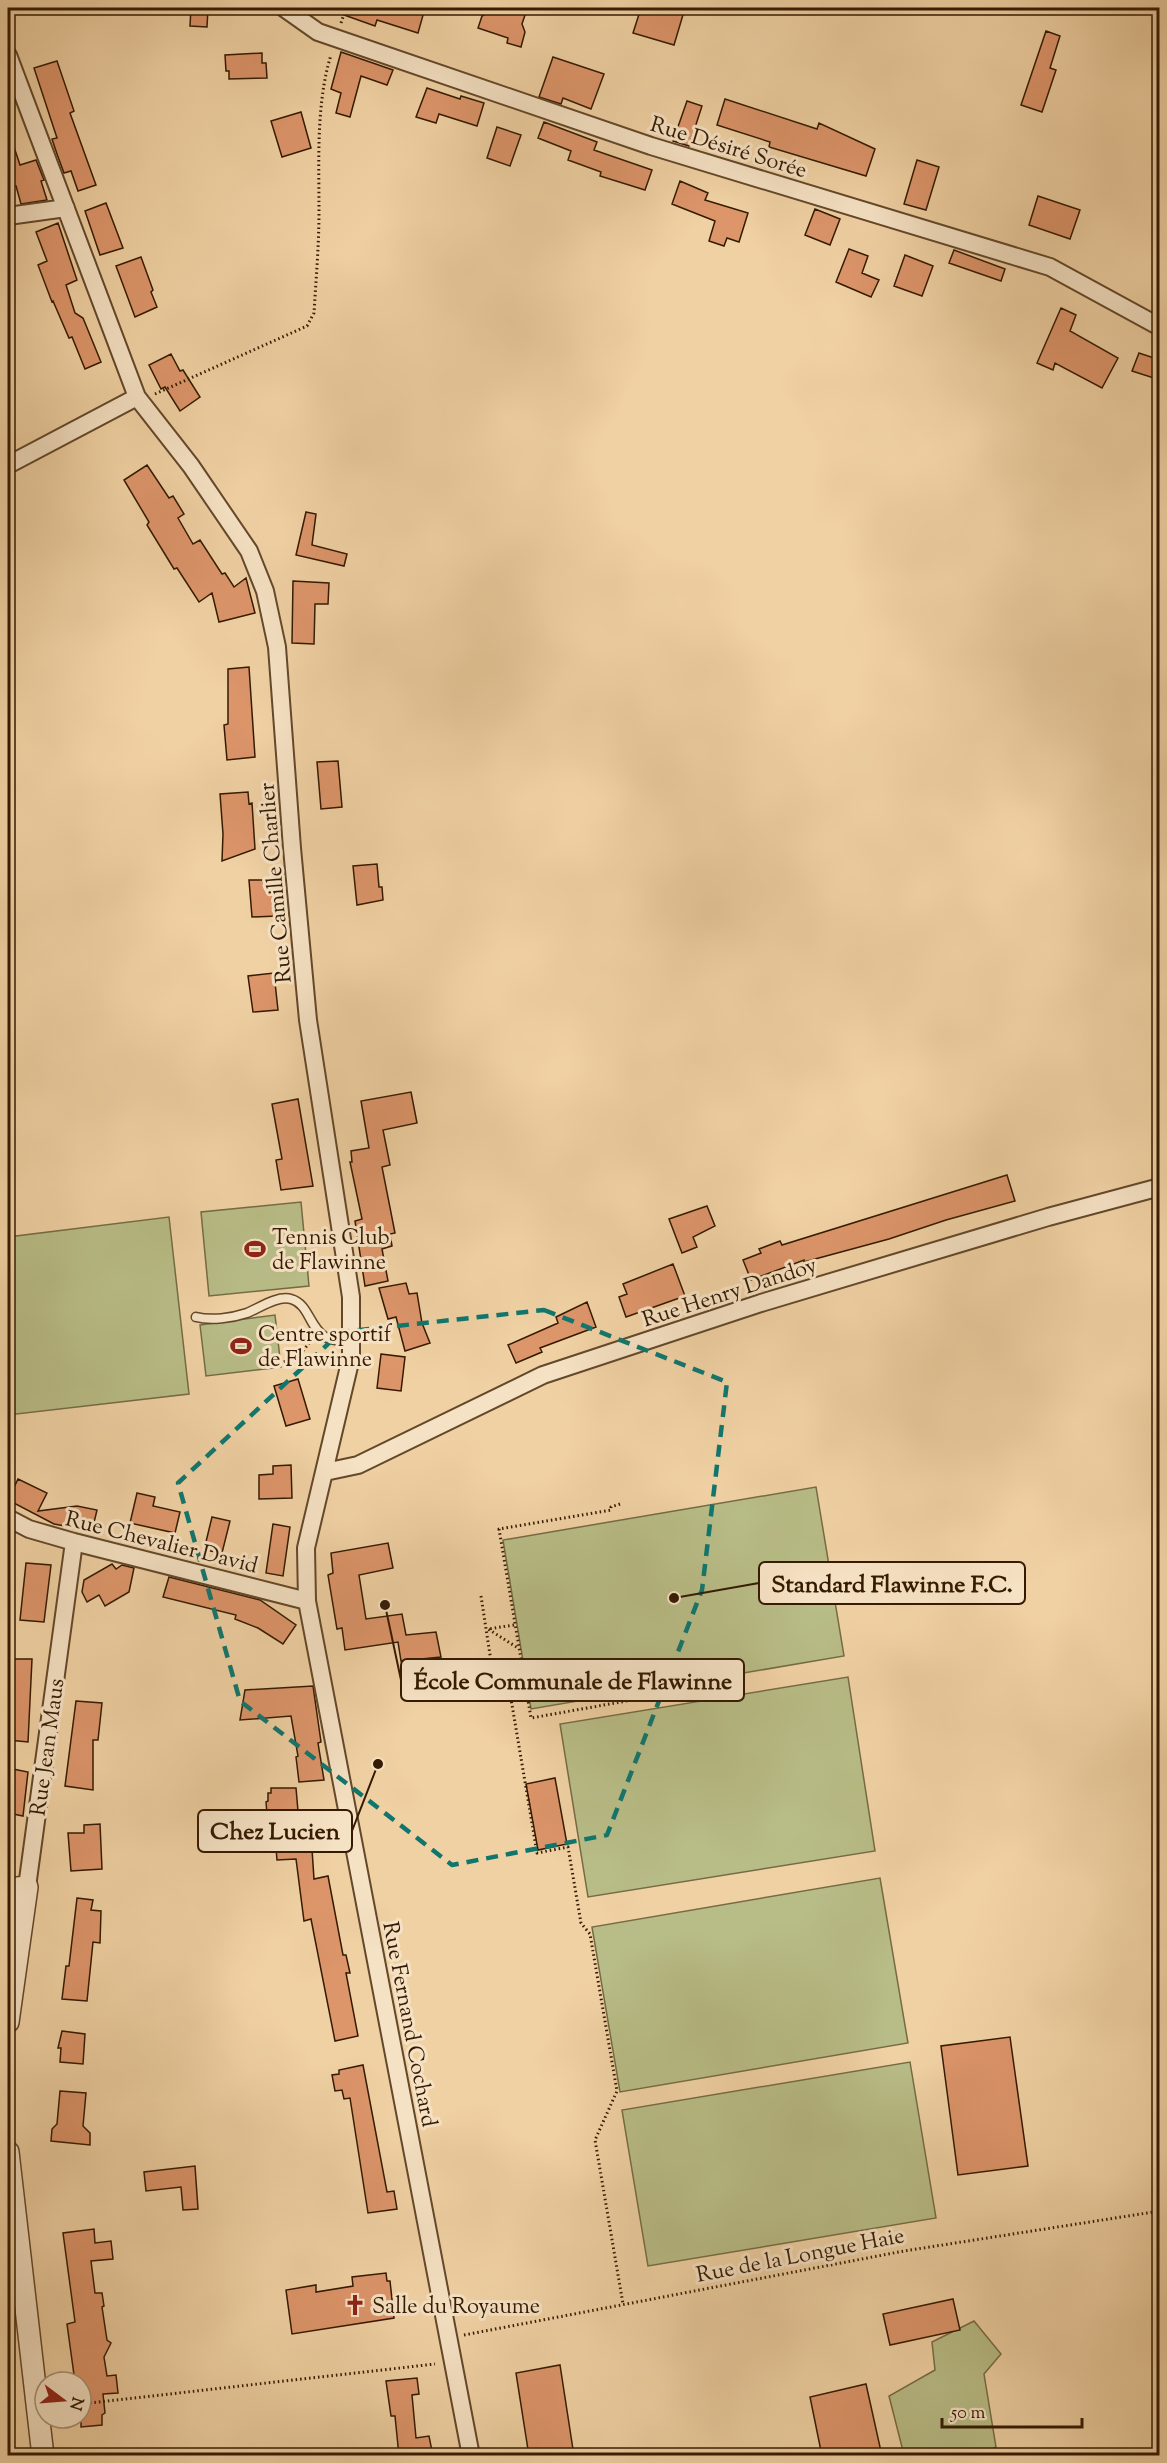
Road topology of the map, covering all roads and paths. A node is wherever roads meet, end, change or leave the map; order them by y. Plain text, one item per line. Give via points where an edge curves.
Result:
1 (284, 8) edge
2 (336, 38) junction
3 (8, 55) edge
4 (66, 208) junction
5 (8, 216) edge
6 (1160, 327) edge
7 (139, 399) junction
8 (8, 465) edge
9 (1160, 1186) edge
10 (196, 1317) dead end
11 (317, 1331) junction
12 (352, 1342) junction
13 (266, 1365) dead end
14 (325, 1472) junction
15 (620, 1504) dead end
16 (8, 1518) edge
17 (29, 1529) junction
18 (8, 1534) edge
19 (74, 1542) junction
20 (481, 1596) dead end
21 (307, 1600) junction
22 (514, 1624) junction
23 (488, 1629) junction
24 (518, 1648) junction
25 (677, 1692) dead end
26 (17, 1888) edge
27 (8, 2022) edge
28 (8, 2152) edge
29 (1160, 2211) edge
30 (623, 2304) junction
31 (448, 2337) junction
32 (452, 2362) junction
33 (93, 2402) edge
34 (43, 2456) edge
35 (471, 2456) edge

1 - 2 street, Rue Désiré Sorée via 318,32
2 - 6 street, Rue Désiré Sorée via 651,146 1050,267
2 - 7 path via 324,76 314,313 307,326
3 - 4 street, Rue Camille Charlier
4 - 5 street
4 - 7 street, Rue Camille Charlier
7 - 8 street
7 - 12 street, Rue Camille Charlier via 249,550 265,591 277,647 308,1020 351,1297
9 - 14 street, Rue Henry Dandoy via 761,1303 543,1375 357,1465
10 - 11 lane via 206,1320 244,1314 282,1298 292,1299 303,1306
11 - 12 lane via 334,1341
11 - 13 path via 292,1361
12 - 14 street, Rue Camille Charlier
14 - 21 street, Rue Camille Charlier via 306,1548
15 - 22 path via 611,1510 499,1529
16 - 17 street, Rue Chevalier David
17 - 18 street
17 - 19 street, Rue Chevalier David
19 - 21 street, Rue Chevalier David
19 - 26 street, Rue Jean Maus
20 - 23 path
21 - 31 street, Rue Fernand Cochard
22 - 23 path
22 - 24 path
23 - 24 path
23 - 30 path via 495,1681 509,1687 537,1853 568,1847 581,1923 591,1934 617,2091 595,2140
24 - 25 path via 531,1718
26 - 27 street, Rue Jean Maus
28 - 34 street
29 - 30 path, Rue de la Longue Haie via 904,2251
30 - 31 path, Rue de la Longue Haie
31 - 32 street, Rue Fernand Cochard
32 - 33 path
32 - 35 street, Rue Fernand Cochard

